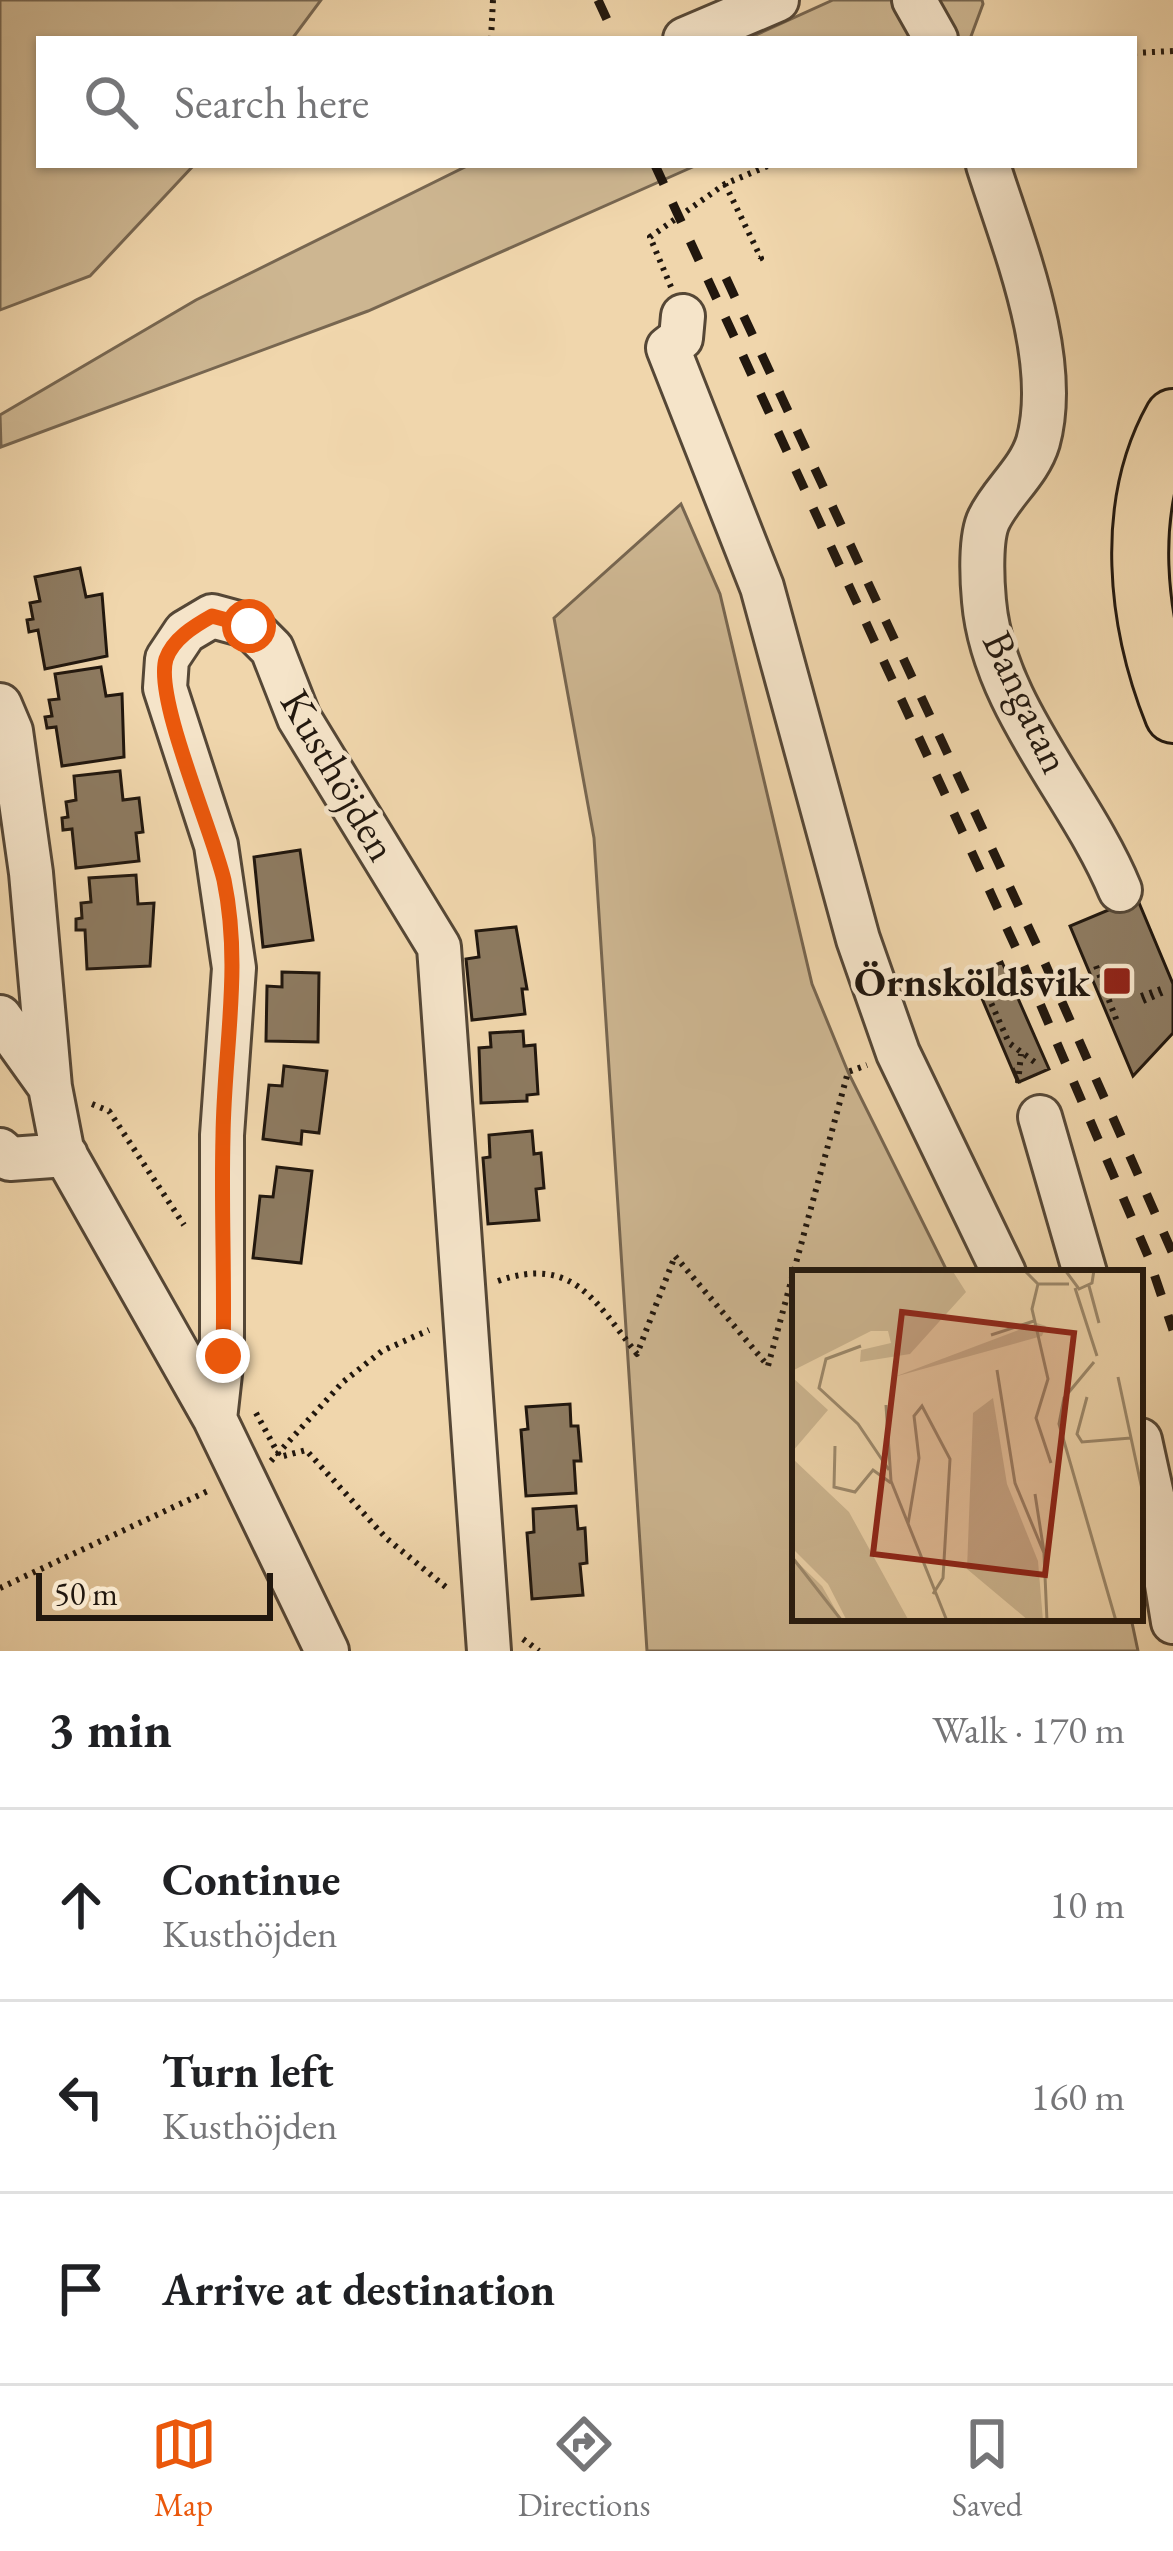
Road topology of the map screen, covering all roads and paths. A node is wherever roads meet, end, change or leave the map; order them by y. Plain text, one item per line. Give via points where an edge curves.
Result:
1 (493, 0) edge
2 (777, 0) edge
3 (914, 0) edge
4 (491, 36) edge
5 (692, 36) edge
6 (934, 36) edge
7 (1173, 51) edge
8 (1137, 53) edge
9 (763, 168) edge
10 (989, 168) edge
11 (724, 184) junction
12 (754, 261) dead end
13 (683, 316) joint
14 (1173, 417) edge
15 (0, 705) edge
16 (1173, 715) edge
17 (1120, 890) dead end
18 (1096, 966) dead end
19 (984, 987) dead end
20 (1165, 989) dead end
21 (1142, 999) dead end
22 (0, 1017) edge
23 (1118, 1024) dead end
24 (898, 1053) junction
25 (1021, 1054) junction
26 (1036, 1063) dead end
27 (50, 1087) junction
28 (1029, 1100) joint
29 (0, 1150) edge
30 (66, 1155) junction
31 (186, 1228) dead end
32 (794, 1270) edge
33 (1003, 1270) edge
34 (1083, 1270) edge
35 (792, 1278) edge
36 (485, 1285) dead end
37 (436, 1327) dead end
38 (233, 1411) junction
39 (280, 1457) junction
40 (1143, 1464) edge
41 (259, 1467) dead end
42 (216, 1487) dead end
43 (1147, 1497) edge
44 (0, 1588) edge
45 (1173, 1622) edge
46 (488, 1632) edge
47 (327, 1651) edge
48 (539, 1651) edge

1 - 4 path
2 - 5 street
3 - 6 street
7 - 8 path
9 - 11 path
10 - 17 street, Bangatan via 1037,332 1043,418 1036,448 987,522 984,602 999,662
11 - 12 path via 760,258
11 - 13 path via 650,237
13 - 24 street via 681,338 668,348 762,587
14 - 16 main road via 1159,443 1139,563 1146,622
15 - 27 street via 31,873
18 - 23 path
19 - 25 path
20 - 21 path
22 - 27 street
24 - 32 path via 848,1072
24 - 33 street
25 - 26 path
25 - 28 path
27 - 30 street
27 - 31 path via 109,1111
28 - 34 street
29 - 30 street via 10,1159
30 - 38 street
35 - 36 path via 768,1366 675,1256 637,1354 579,1282 528,1270
37 - 39 path via 382,1351 343,1382
38 - 39 path
38 - 46 street, Kusthöjden via 223,1356 223,1135 234,968 216,845 165,688 166,658 185,632 212,616 249,626 272,650 299,718 439,947
38 - 47 street
39 - 41 path
39 - 46 path via 306,1450
40 - 43 street
42 - 44 path
43 - 45 street
46 - 48 path

